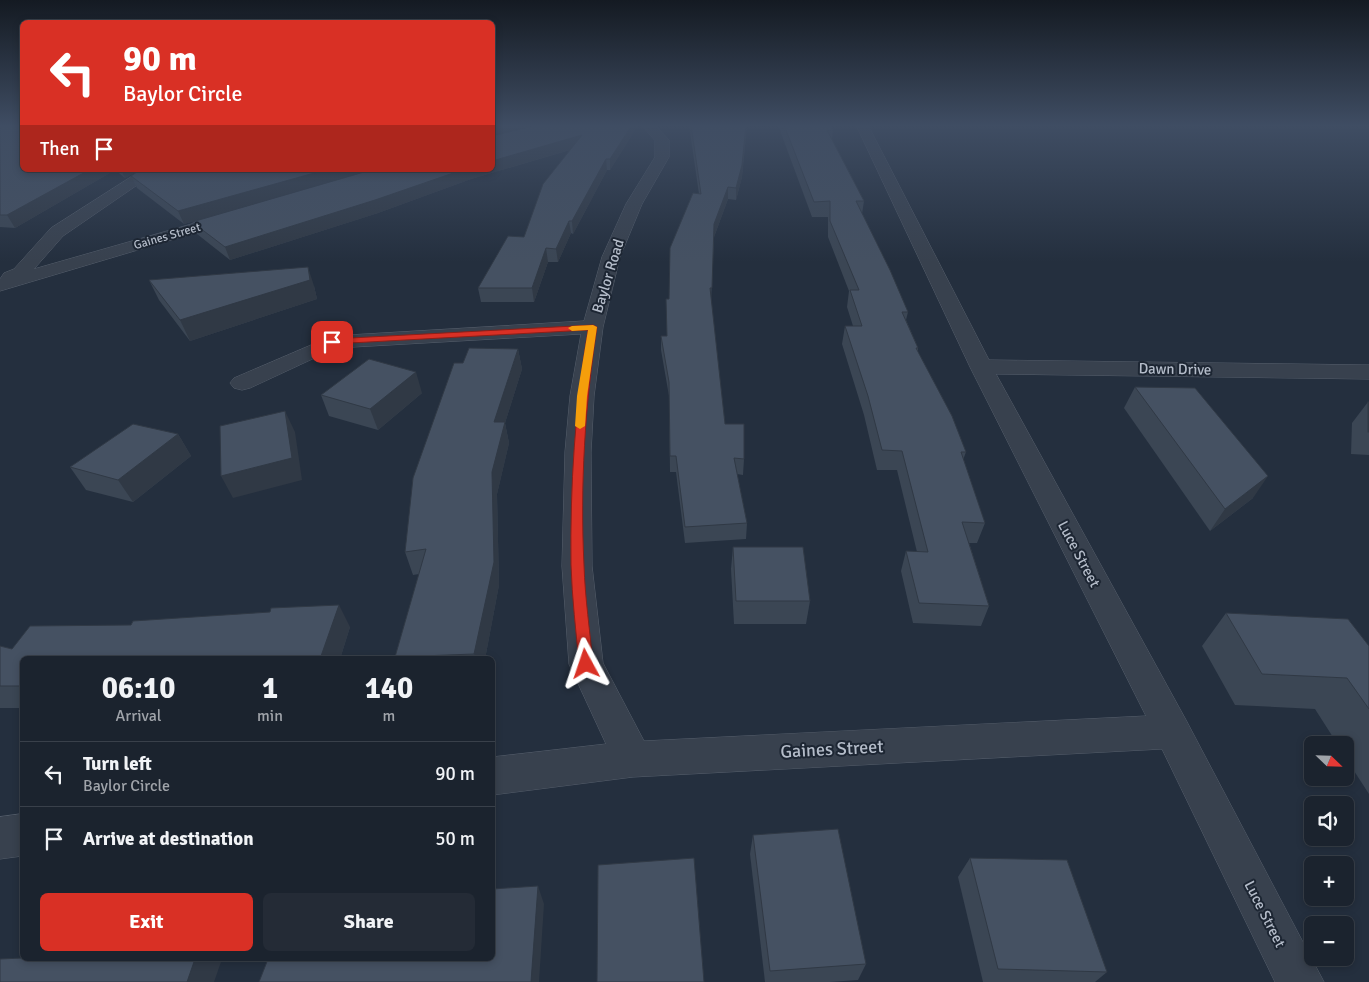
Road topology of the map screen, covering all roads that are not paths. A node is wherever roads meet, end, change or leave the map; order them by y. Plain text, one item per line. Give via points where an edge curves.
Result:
1 (654, 171) edge
2 (884, 171) edge
3 (149, 172) edge
4 (241, 214) edge
5 (0, 283) edge
6 (593, 327) junction
7 (980, 367) junction
8 (1369, 372) edge
9 (242, 383) dead end
10 (1173, 732) junction
11 (633, 759) junction
12 (495, 776) edge
13 (20, 835) edge
14 (0, 838) edge
15 (1300, 982) edge

1 - 6 street, Baylor Road via 634,204 611,257
2 - 7 street, Luce Street
3 - 5 street via 57,232 21,273
4 - 5 street, Gaines Street
6 - 9 street via 332,342
6 - 11 street, Baylor Road via 582,396 578,452 577,566 586,664
7 - 8 street, Dawn Drive
7 - 10 street, Luce Street
10 - 11 street, Gaines Street
10 - 15 street, Luce Street
11 - 12 street, Gaines Street
13 - 14 street

